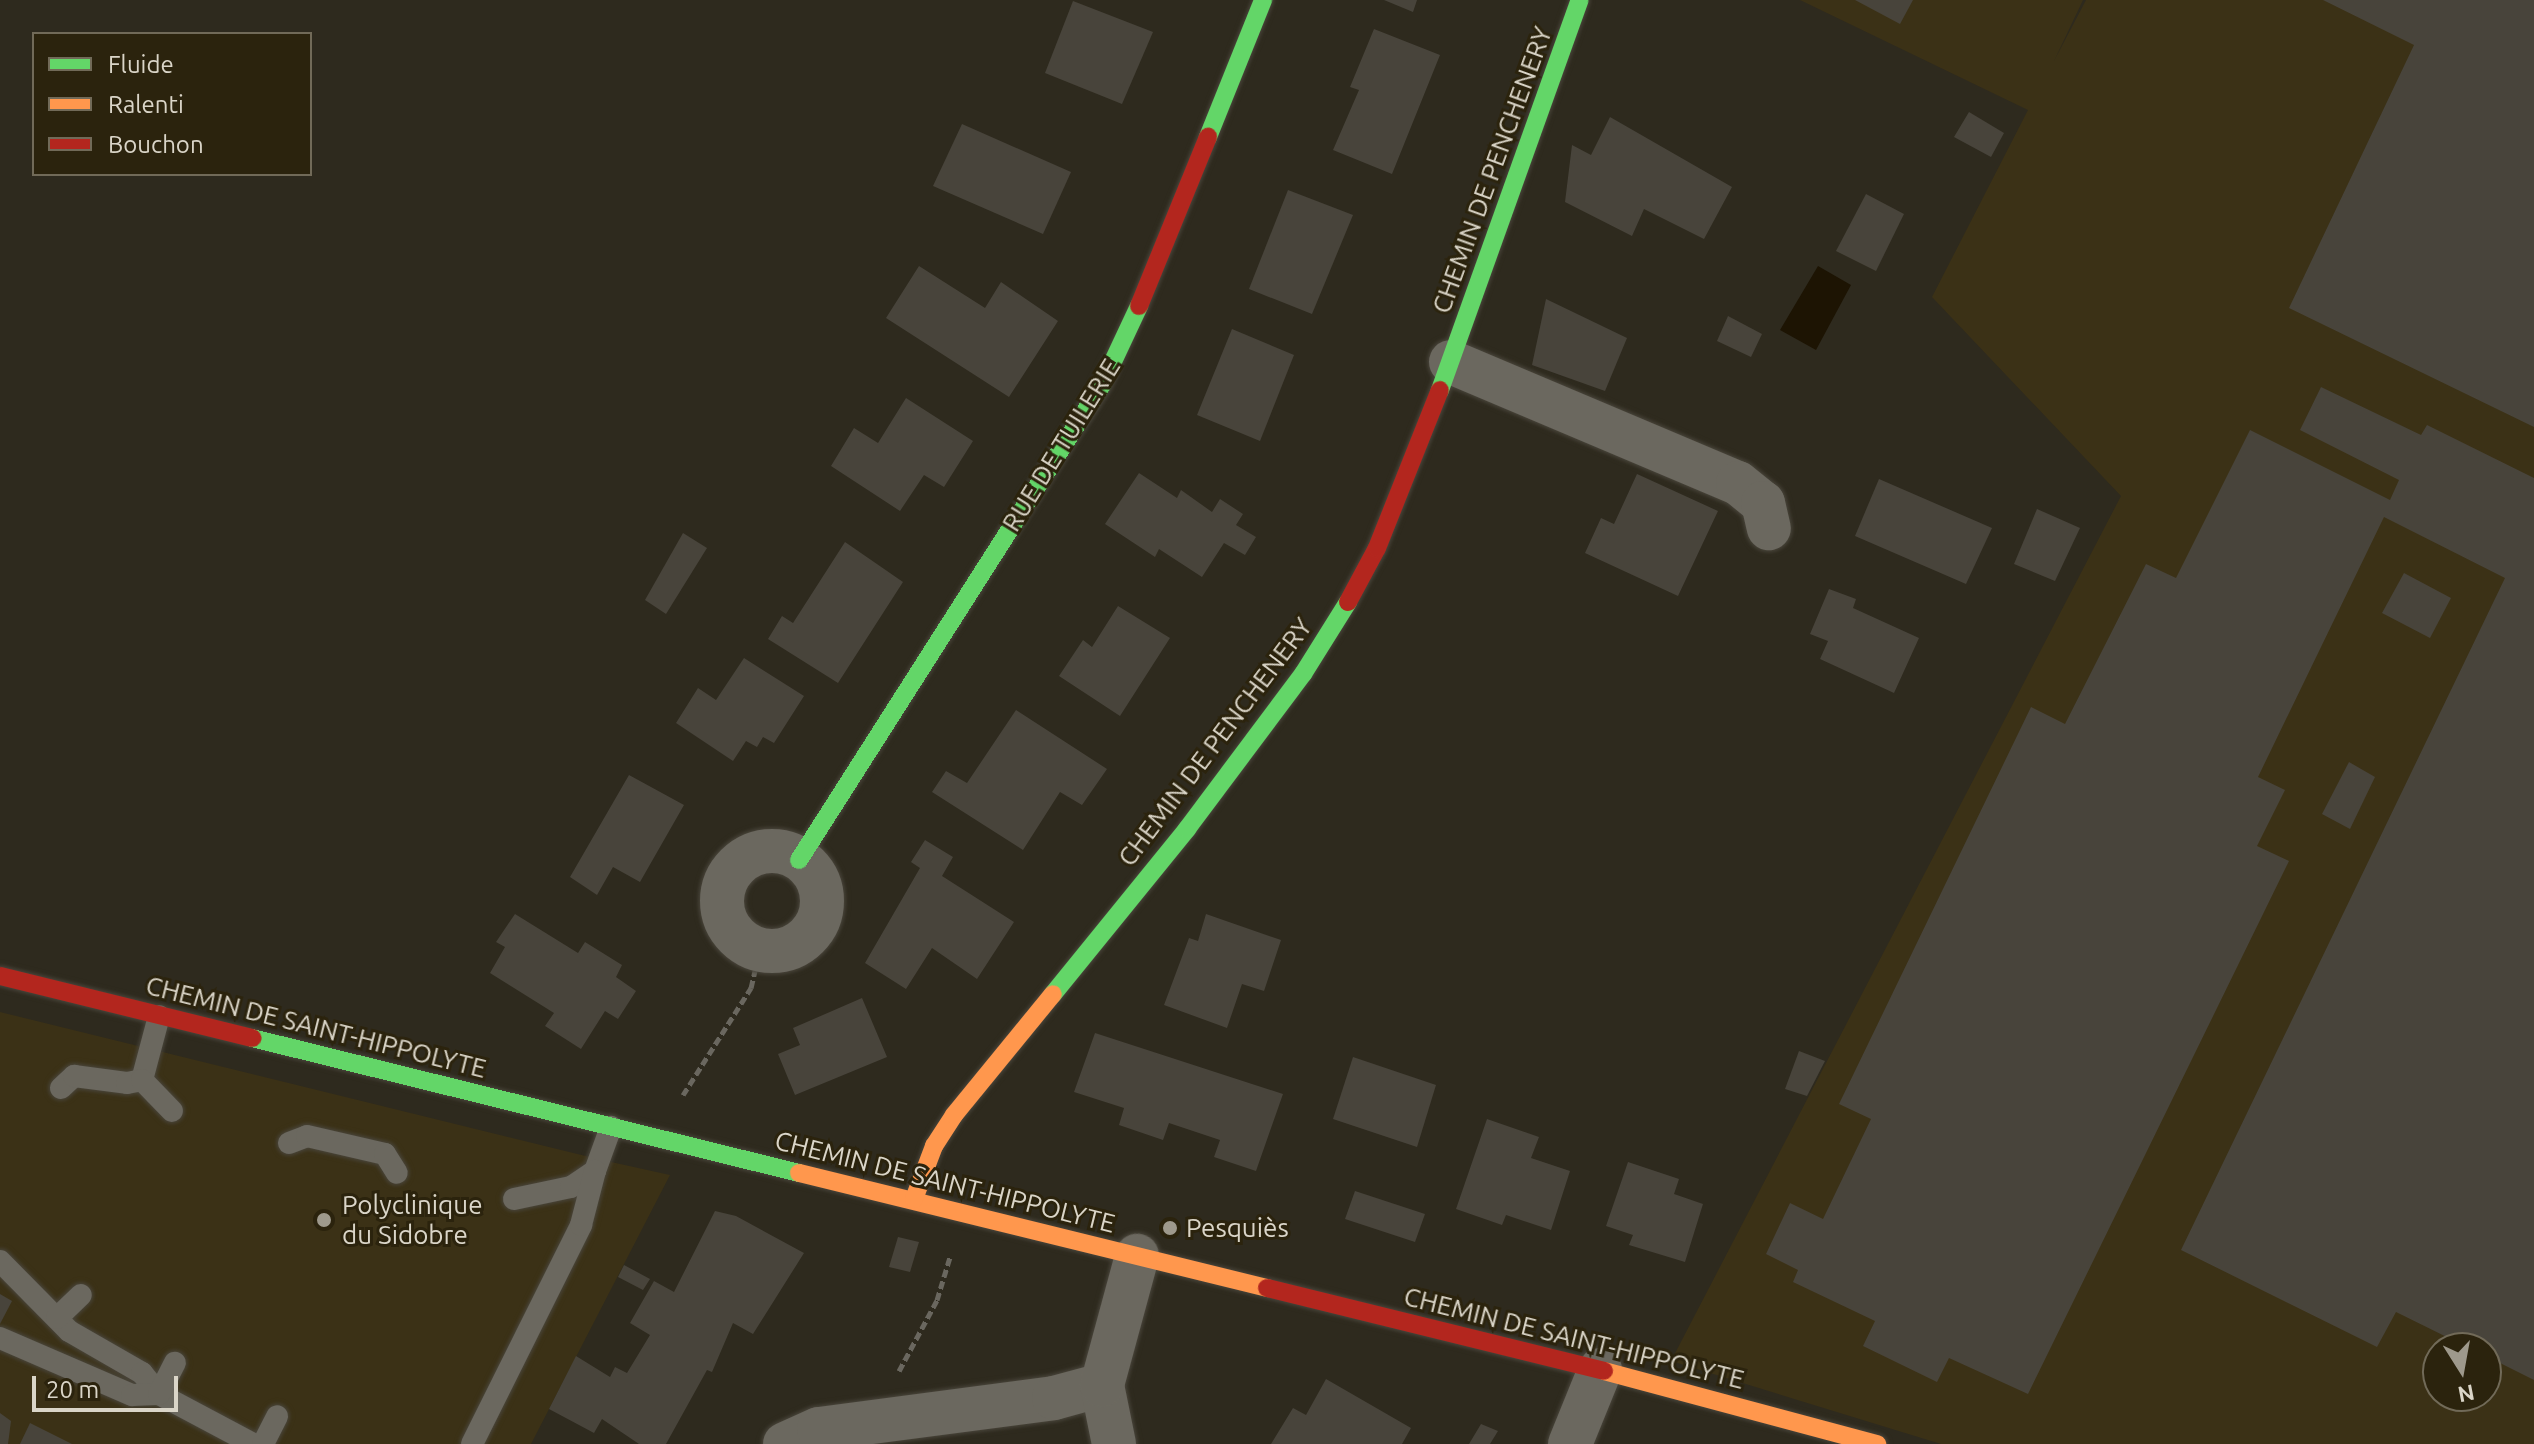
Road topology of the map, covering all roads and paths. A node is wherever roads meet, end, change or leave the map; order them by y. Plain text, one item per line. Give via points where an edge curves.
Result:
1 (1263, 0) edge
2 (1580, 0) edge
3 (1451, 362) junction
4 (1769, 528) dead end
5 (799, 860) junction
6 (760, 949) junction
7 (0, 976) edge
8 (159, 1016) junction
9 (142, 1080) junction
10 (61, 1088) dead end
11 (172, 1111) dead end
12 (611, 1127) junction
13 (667, 1140) junction
14 (289, 1143) dead end
15 (595, 1171) junction
16 (397, 1173) dead end
17 (514, 1199) dead end
18 (914, 1199) junction
19 (962, 1213) junction
20 (1137, 1256) junction
21 (0, 1261) edge
22 (81, 1295) dead end
23 (57, 1318) junction
24 (0, 1338) edge
25 (175, 1363) dead end
26 (1600, 1370) junction
27 (1102, 1385) junction
28 (159, 1394) junction
29 (277, 1416) dead end
30 (903, 1416) junction
31 (253, 1444) edge
32 (263, 1444) edge
33 (472, 1444) edge
34 (785, 1444) edge
35 (1114, 1444) edge
36 (1570, 1444) edge
37 (1877, 1444) edge

1 - 5 street, RUE DE TUILERIE via 1139,307 1102,385
2 - 3 street, CHEMIN DE PENCHENERY
3 - 4 street via 1738,483 1763,503
3 - 18 street, CHEMIN DE PENCHENERY via 1377,548 1303,674 1187,829 954,1115 934,1146
5 - 6 street via 820,886 819,920 796,945 781,951
5 - 6 street via 785,852 752,855 739,863 722,890 726,922 734,935
6 - 13 path via 751,988 675,1107
7 - 8 street, CHEMIN DE SAINT-HIPPOLYTE
8 - 9 lane
8 - 12 street, CHEMIN DE SAINT-HIPPOLYTE
9 - 10 lane via 74,1076
9 - 11 lane
12 - 13 street, CHEMIN DE SAINT-HIPPOLYTE
12 - 15 lane
13 - 18 street, CHEMIN DE SAINT-HIPPOLYTE
14 - 16 lane via 307,1136 385,1154
15 - 17 lane via 571,1187
15 - 33 lane via 581,1225
18 - 19 street, CHEMIN DE SAINT-HIPPOLYTE
19 - 20 street, CHEMIN DE SAINT-HIPPOLYTE
19 - 30 path via 937,1300 898,1374
20 - 26 street, CHEMIN DE SAINT-HIPPOLYTE
20 - 27 street
21 - 23 lane
22 - 23 lane
23 - 28 lane via 84,1342 142,1373
24 - 28 lane via 132,1395
25 - 28 lane
26 - 36 street
26 - 37 street, CHEMIN DE SAINT-HIPPOLYTE
27 - 30 street via 1054,1398
27 - 35 street
28 - 31 lane
29 - 32 lane
30 - 34 street via 819,1429

